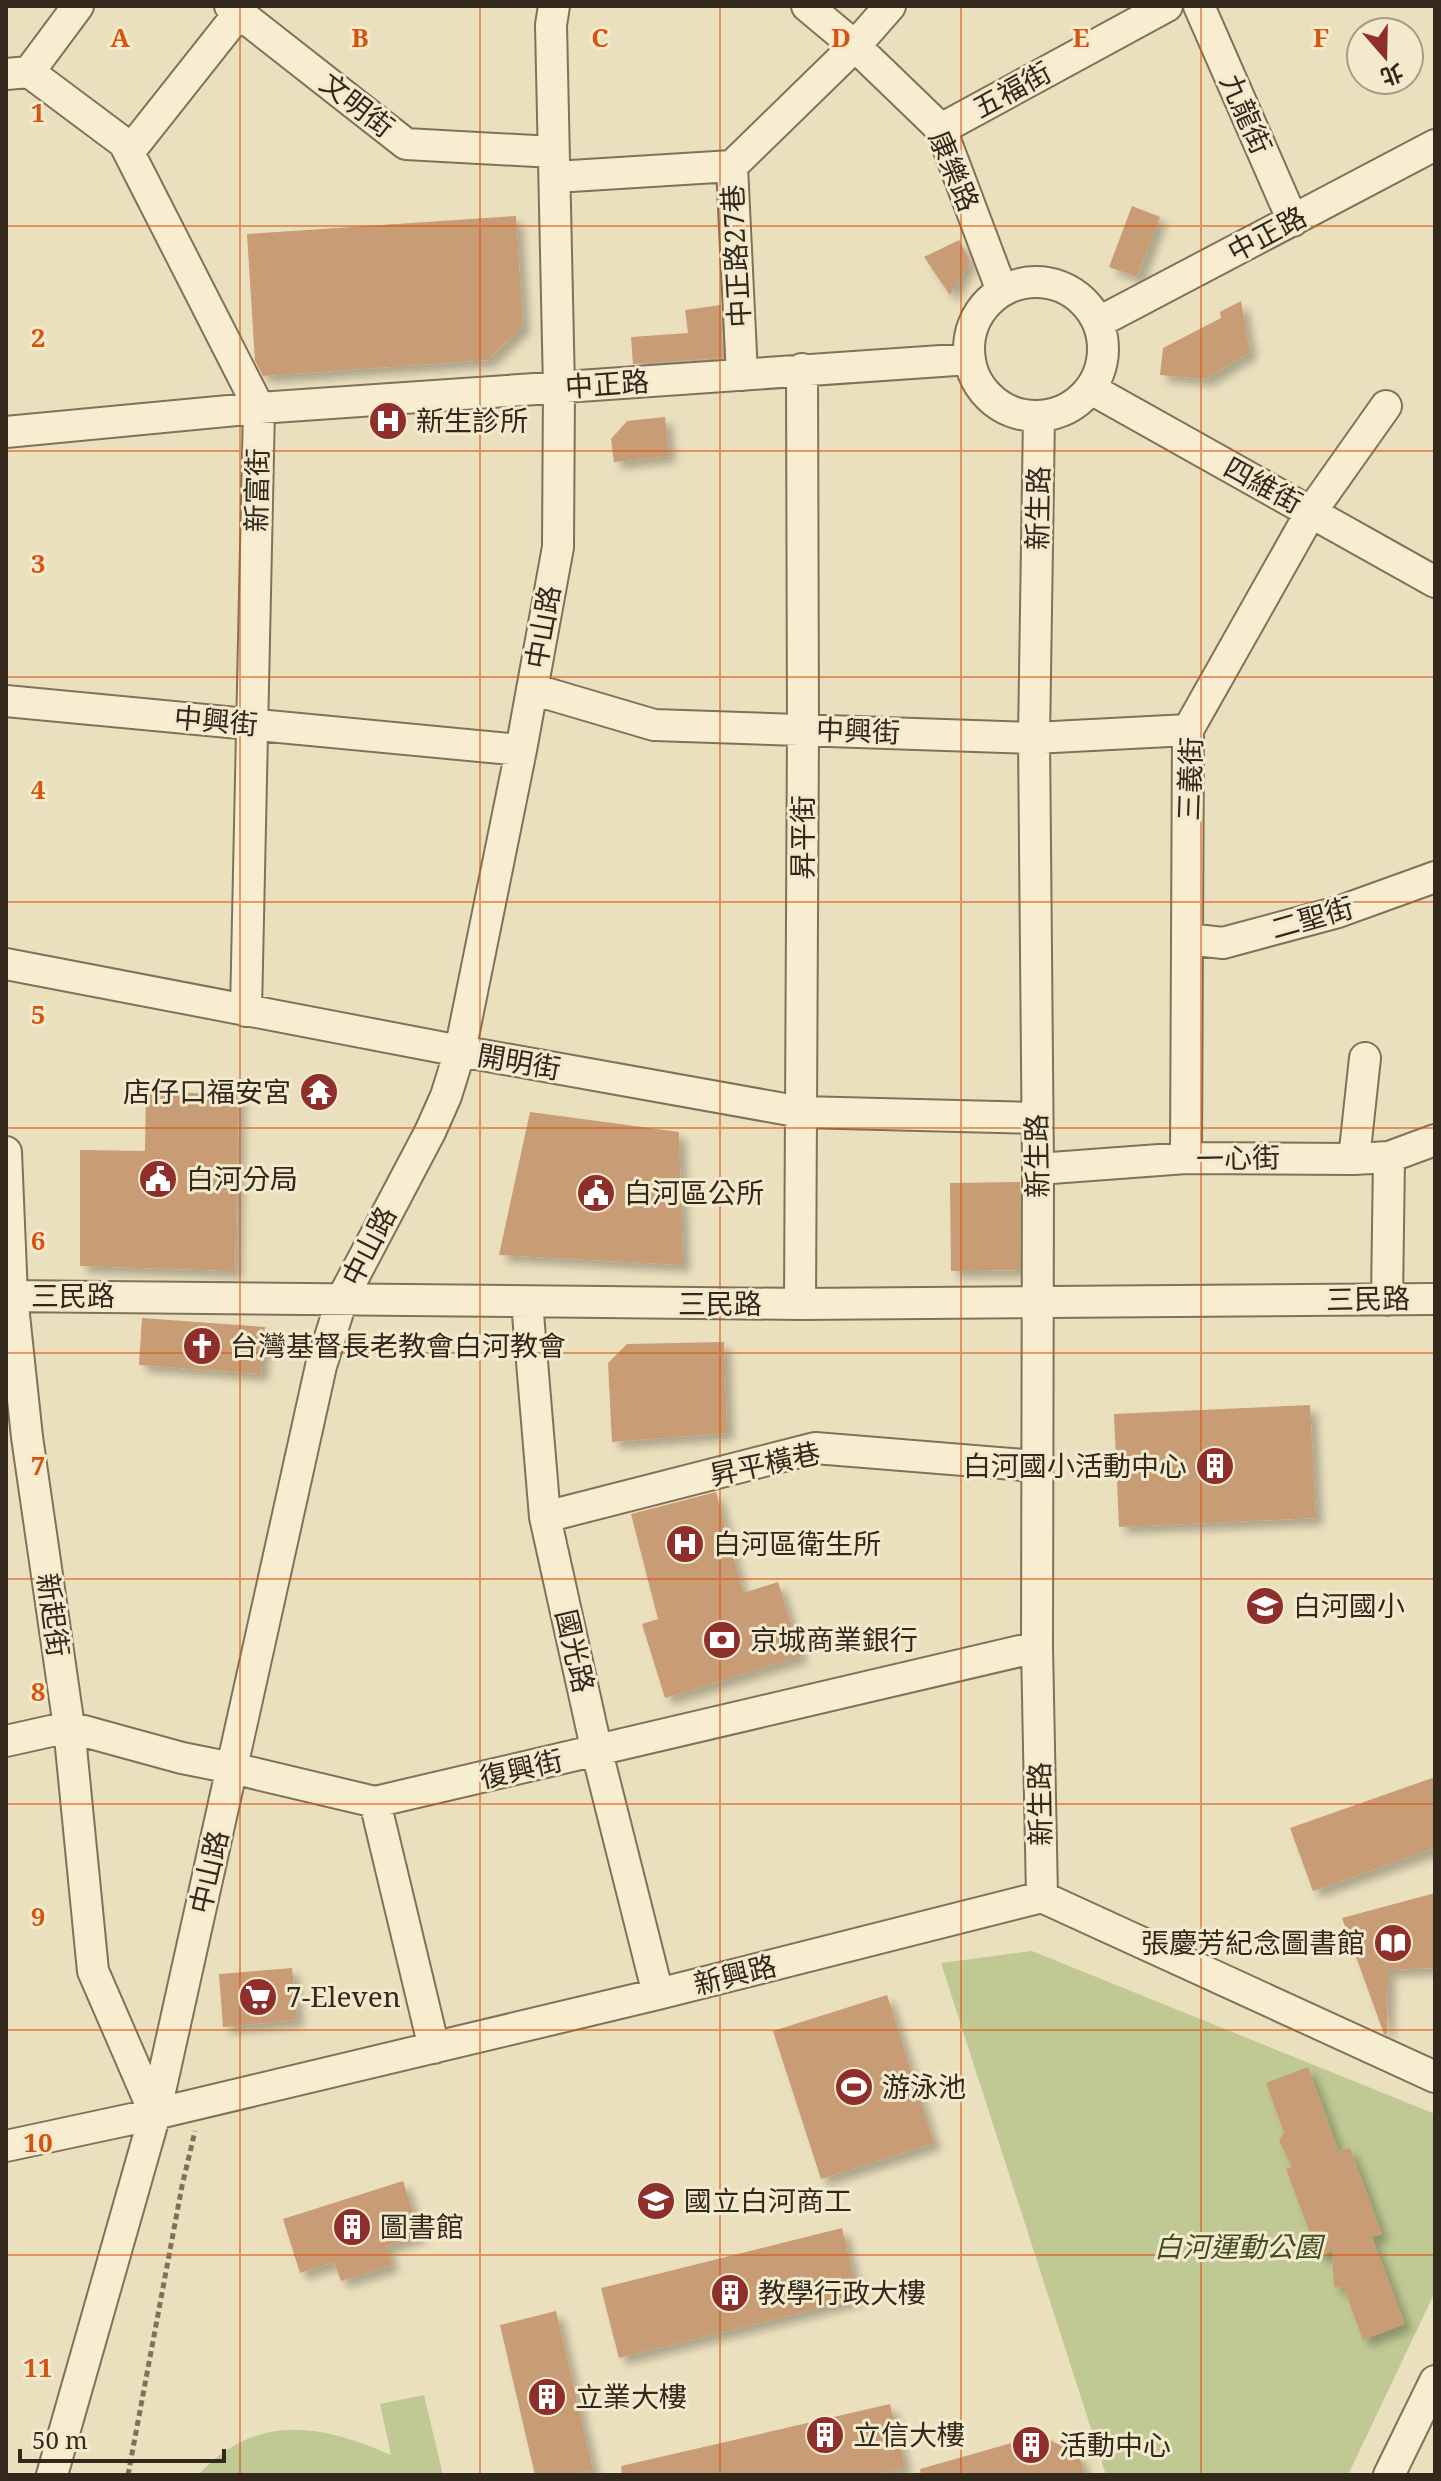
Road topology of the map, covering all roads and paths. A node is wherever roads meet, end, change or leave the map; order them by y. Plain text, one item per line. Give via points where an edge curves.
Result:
1 (78, 6) edge
2 (554, 6) edge
3 (807, 6) edge
4 (890, 6) edge
5 (1167, 6) edge
6 (1199, 6) edge
7 (234, 10) edge
8 (855, 46) junction
9 (17, 73) edge
10 (941, 129) junction
11 (1435, 145) edge
12 (129, 152) junction
13 (554, 164) junction
14 (732, 166) junction
15 (1293, 221) junction
16 (1002, 291) junction
17 (1099, 322) junction
18 (970, 359) junction
19 (802, 369) junction
20 (742, 375) junction
21 (559, 388) junction
22 (1091, 389) junction
23 (1386, 406) dead end
24 (259, 408) junction
25 (1039, 416) junction
26 (6, 432) edge
27 (1311, 512) junction
28 (1435, 582) edge
29 (532, 689) junction
30 (6, 701) edge
31 (252, 724) junction
32 (803, 729) junction
33 (1188, 730) junction
34 (1034, 738) junction
35 (521, 750) junction
36 (1435, 877) edge
37 (1187, 939) junction
38 (6, 964) edge
39 (246, 1011) junction
40 (460, 1051) junction
41 (1365, 1058) dead end
42 (801, 1112) junction
43 (1036, 1118) junction
44 (1435, 1140) edge
45 (6, 1152) edge
46 (1389, 1157) junction
47 (1186, 1158) junction
48 (1354, 1159) junction
49 (1038, 1169) junction
50 (9, 1296) edge
51 (342, 1299) junction
52 (1435, 1299) edge
53 (1387, 1300) junction
54 (1037, 1301) junction
55 (527, 1302) junction
56 (800, 1304) junction
57 (16, 1441) edge
58 (1036, 1466) junction
59 (545, 1517) junction
60 (1037, 1647) junction
61 (69, 1727) junction
62 (6, 1741) edge
63 (597, 1752) junction
64 (232, 1768) junction
65 (375, 1802) junction
66 (1042, 1897) junction
67 (658, 1994) junction
68 (434, 2048) junction
69 (1435, 2077) edge
70 (202, 2103) junction
71 (155, 2114) junction
72 (6, 2146) edge
73 (1435, 2381) edge
74 (52, 2475) edge
75 (128, 2475) edge
76 (1389, 2475) edge

1 - 9 street
2 - 13 street, 中山路
3 - 8 street, 康樂路
4 - 8 street, 中正路27巷
5 - 10 street, 五福街
6 - 15 street, 九龍街
7 - 12 street
7 - 13 street, 文明街 via 406,144
8 - 10 street, 康樂路
8 - 14 street, 中正路27巷
9 - 12 street, 新富街 via 124,143
10 - 16 street, 康樂路
11 - 15 street, 中正路
12 - 24 street, 新富街
13 - 14 street, 文明街
13 - 21 street, 中山路
14 - 20 street, 中正路27巷
15 - 17 street, 中正路
16 - 17 street via 1039,281 1058,285 1075,293
16 - 18 street via 975,320
17 - 22 street via 1104,357
18 - 19 street, 中正路
18 - 25 street via 975,378 1001,407
19 - 20 street, 中正路
19 - 32 street, 昇平街
20 - 21 street, 中正路
21 - 24 street, 中正路
21 - 29 street, 中山路 via 558,547
22 - 25 street via 1077,403
22 - 27 street, 四維街
23 - 27 street, 三義街
24 - 26 street, 中正路
24 - 31 street, 新富街
25 - 34 street, 新生路
27 - 28 street, 四維街
27 - 33 street, 三義街
29 - 32 street, 中興街 via 654,725
29 - 35 street, 中山路
30 - 31 street, 中興街
31 - 35 street, 中興街
31 - 39 street, 新富街
32 - 34 street, 中興街
32 - 42 street, 昇平街
33 - 34 street, 中興街
33 - 37 street, 三義街
34 - 43 street, 新生路
35 - 40 street, 中山路
36 - 37 street, 二聖街 via 1338,912 1223,943
37 - 47 street, 三義街
38 - 39 street, 開明街
39 - 40 street, 開明街
40 - 42 street, 開明街
40 - 51 street, 中山路 via 430,1132
41 - 48 street
42 - 43 street, 開明街
42 - 56 street, 昇平街
43 - 49 street, 新生路
44 - 46 street, 一心街
45 - 50 street, 新起街
46 - 48 street, 一心街
46 - 53 street
47 - 48 street, 一心街
47 - 49 street, 一心街
49 - 54 street, 新生路
50 - 51 street, 三民路
50 - 57 street, 新起街
51 - 55 street, 三民路
51 - 64 street, 中山路 via 321,1366
52 - 53 street, 三民路
53 - 54 street, 三民路
54 - 56 street, 三民路
54 - 58 street, 新生路
55 - 56 street, 三民路
55 - 59 street, 國光路
57 - 61 street, 新起街
58 - 59 street, 昇平橫巷 via 815,1448
58 - 60 street, 新生路
59 - 63 street, 國光路
60 - 63 street, 復興街
60 - 66 street, 新生路
61 - 62 street, 復興街
61 - 64 street, 復興街
61 - 71 street, 新起街 via 93,1971
63 - 65 street, 復興街
63 - 67 street, 國光路
64 - 65 street, 復興街
64 - 71 street, 中山路
65 - 68 street
66 - 67 street, 新興路
66 - 69 street
67 - 68 street, 新興路
68 - 70 street, 新興路
70 - 71 street, 新興路
70 - 75 path
71 - 72 street, 新興路
71 - 74 street, 中山路
73 - 76 street

